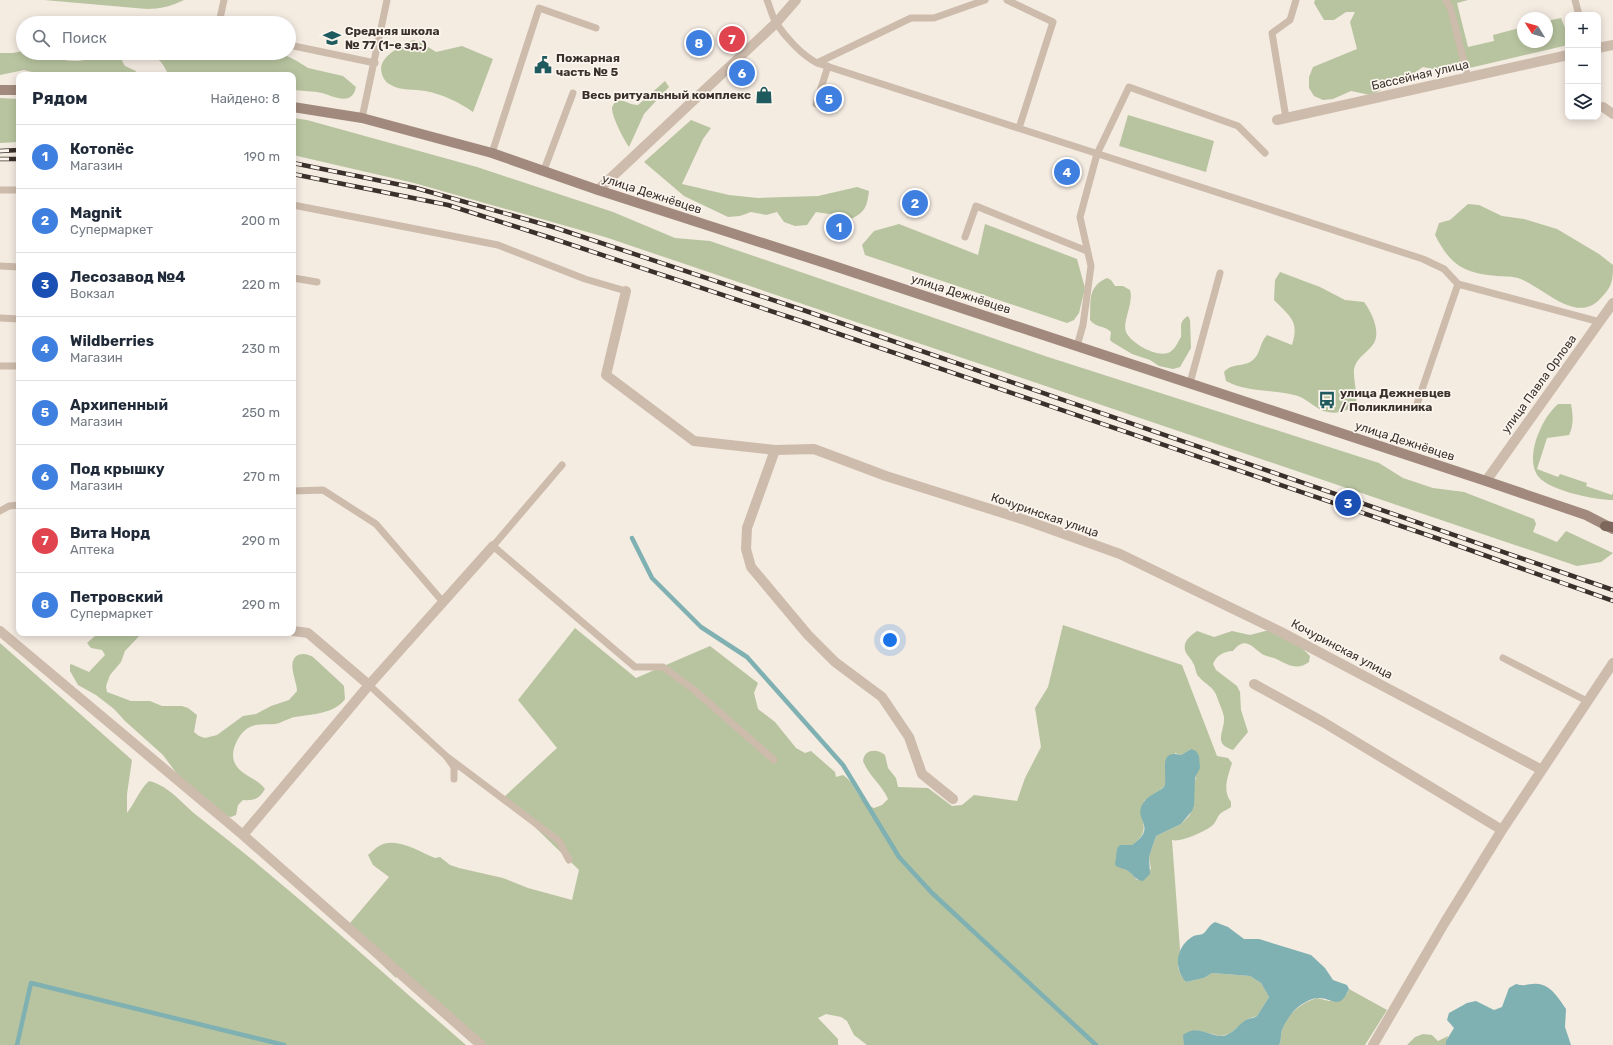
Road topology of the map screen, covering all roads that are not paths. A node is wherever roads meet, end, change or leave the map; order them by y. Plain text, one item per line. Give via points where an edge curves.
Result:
1 (224, 0) edge
2 (388, 0) edge
3 (766, 0) edge
4 (796, 0) edge
5 (985, 0) edge
6 (1007, 0) edge
7 (1296, 0) edge
8 (1446, 0) edge
9 (1575, 0) edge
10 (1578, 12) edge
11 (221, 16) edge
12 (776, 23) junction
13 (596, 28) dead end
14 (1613, 45) edge
15 (296, 47) edge
16 (1601, 47) edge
17 (1565, 56) edge
18 (375, 63) junction
19 (817, 63) junction
20 (828, 66) junction
21 (1468, 78) junction
22 (0, 90) edge
23 (16, 90) edge
24 (573, 93) dead end
25 (816, 104) dead end
26 (1603, 106) dead end
27 (296, 107) edge
28 (1613, 114) edge
29 (362, 118) junction
30 (1281, 119) joint
31 (1019, 128) junction
32 (492, 153) junction
33 (1265, 153) dead end
34 (1097, 154) junction
35 (544, 170) junction
36 (0, 190) edge
37 (16, 190) edge
38 (598, 190) junction
39 (296, 206) edge
40 (965, 237) dead end
41 (1088, 251) junction
42 (0, 266) edge
43 (16, 267) edge
44 (1220, 273) dead end
45 (296, 278) edge
46 (317, 282) dead end
47 (1458, 284) junction
48 (626, 291) joint
49 (1613, 303) edge
50 (0, 318) edge
51 (16, 319) edge
52 (1600, 322) junction
53 (1077, 346) junction
54 (0, 366) edge
55 (16, 366) edge
56 (1190, 384) junction
57 (1416, 407) dead end
58 (775, 450) junction
59 (562, 465) dead end
60 (1486, 481) junction
61 (296, 491) edge
62 (16, 505) edge
63 (0, 510) edge
64 (1610, 527) edge
65 (493, 546) junction
66 (443, 602) junction
67 (0, 630) edge
68 (296, 631) edge
69 (1502, 658) dead end
70 (1613, 663) edge
71 (1254, 684) dead end
72 (369, 685) junction
73 (1587, 701) junction
74 (446, 756) junction
75 (774, 760) dead end
76 (1542, 770) junction
77 (454, 779) dead end
78 (953, 799) dead end
79 (1502, 830) junction
80 (243, 835) junction
81 (569, 860) dead end
82 (481, 1045) edge
83 (1373, 1045) edge

1 - 11 lane
2 - 18 lane
3 - 12 lane
4 - 12 street
5 - 19 lane via 934,18 911,18
6 - 31 lane via 1054,22
7 - 30 lane via 1290,20 1272,33
8 - 21 lane via 1451,10
9 - 10 lane
12 - 19 lane via 799,50
12 - 38 street
13 - 32 lane via 539,8
14 - 16 street
15 - 18 lane
17 - 21 street, Бассейная улица
18 - 29 lane
19 - 20 lane
20 - 25 lane
20 - 31 lane
21 - 30 street, Бассейная улица
22 - 23 main road
24 - 35 lane
26 - 28 street
27 - 29 main road, улица Дежнёвцев
29 - 32 main road, улица Дежнёвцев
31 - 34 lane
32 - 35 main road, улица Дежнёвцев
33 - 34 lane via 1238,126 1129,88
34 - 41 lane via 1080,217
34 - 47 lane via 1423,259 1444,269
35 - 38 main road, улица Дежнёвцев
36 - 37 lane
38 - 53 main road, улица Дежнёвцев
39 - 48 lane via 498,246 585,279
40 - 41 lane via 976,206
41 - 53 lane via 1091,266 1083,325
42 - 43 lane
44 - 56 lane
45 - 46 lane
47 - 52 lane
47 - 57 lane
48 - 58 street, Кочуринская улица via 606,375 694,442
49 - 52 street, улица Павла Орлова
50 - 51 lane
52 - 60 street, улица Павла Орлова
53 - 56 main road, улица Дежнёвцев
54 - 55 lane
56 - 60 main road, улица Дежнёвцев
58 - 76 street, Кочуринская улица via 814,449 886,476 1025,520 1120,554 1276,629
58 - 78 street via 747,528 746,549 751,567 808,635 835,662 882,697 909,737 922,774
59 - 65 lane
60 - 64 main road, улица Дежнёвцев via 1586,515
61 - 66 lane via 323,490 376,524
62 - 63 lane
65 - 66 street
65 - 75 lane via 635,667 663,667 693,689
66 - 72 street
67 - 80 street
68 - 72 street via 308,633
69 - 73 lane
70 - 73 street
71 - 79 street via 1323,722
72 - 74 lane
72 - 80 street
73 - 76 street
74 - 77 lane via 454,767
74 - 81 lane via 559,841
76 - 79 street
79 - 83 street
80 - 82 street

